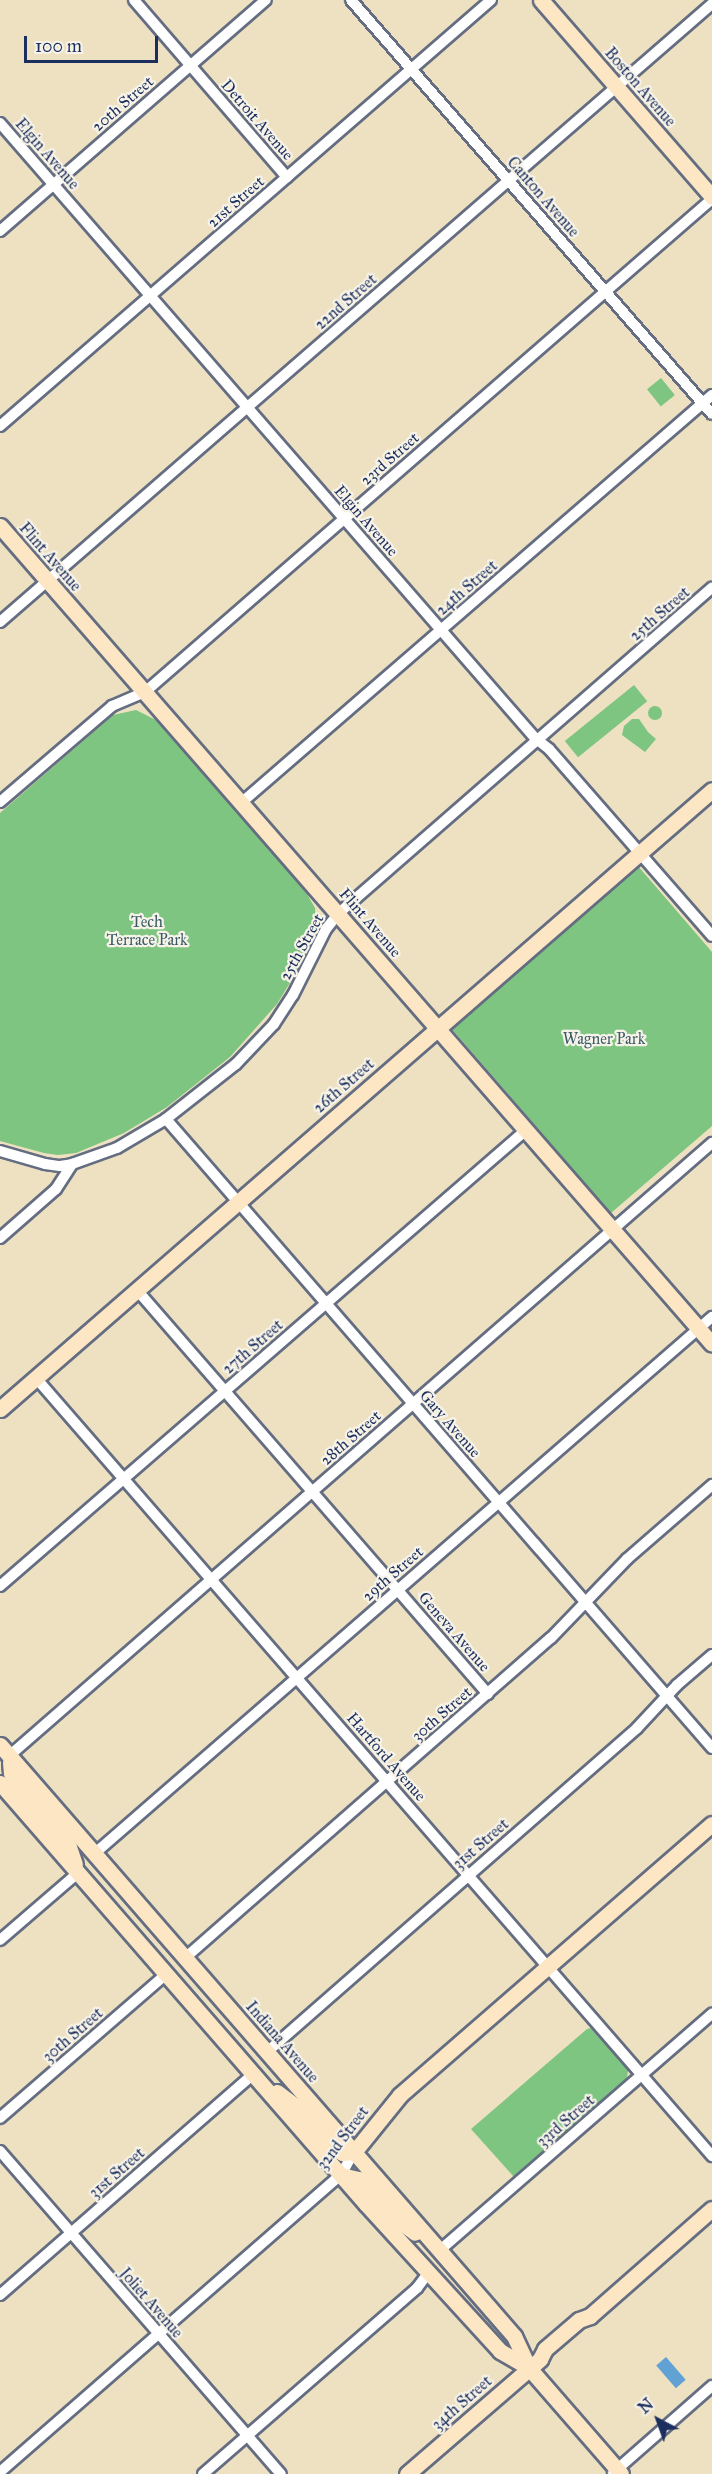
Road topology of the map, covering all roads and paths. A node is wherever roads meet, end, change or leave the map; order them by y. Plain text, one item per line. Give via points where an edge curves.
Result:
1 (134, 0) edge
2 (266, 0) edge
3 (351, 0) edge
4 (491, 0) edge
5 (541, 0) edge
6 (712, 4) edge
7 (190, 66) junction
8 (411, 69) junction
9 (616, 87) junction
10 (0, 123) edge
11 (286, 177) junction
12 (509, 180) junction
13 (54, 184) junction
14 (712, 198) edge
15 (0, 231) edge
16 (606, 292) junction
17 (150, 296) junction
18 (712, 395) edge
19 (702, 403) junction
20 (248, 407) junction
21 (712, 414) edge
22 (0, 426) edge
23 (344, 519) junction
24 (0, 526) edge
25 (48, 581) junction
26 (712, 588) edge
27 (0, 622) edge
28 (441, 630) junction
29 (145, 692) junction
30 (538, 740) junction
31 (712, 790) edge
32 (0, 802) edge
33 (241, 804) junction
34 (640, 852) junction
35 (339, 914) junction
36 (712, 936) edge
37 (438, 1028) junction
38 (166, 1119) junction
39 (526, 1130) junction
40 (712, 1143) edge
41 (0, 1151) edge
42 (72, 1164) junction
43 (238, 1202) junction
44 (613, 1230) junction
45 (0, 1238) edge
46 (137, 1290) junction
47 (326, 1303) junction
48 (712, 1317) edge
49 (698, 1328) junction
50 (712, 1344) edge
51 (36, 1378) junction
52 (225, 1391) junction
53 (413, 1404) junction
54 (0, 1409) edge
55 (124, 1479) junction
56 (712, 1485) edge
57 (312, 1491) junction
58 (499, 1502) junction
59 (211, 1579) junction
60 (0, 1586) edge
61 (398, 1589) junction
62 (586, 1602) junction
63 (712, 1655) edge
64 (297, 1677) junction
65 (488, 1694) junction
66 (667, 1696) junction
67 (712, 1748) edge
68 (3, 1752) edge
69 (387, 1781) junction
70 (0, 1783) edge
71 (712, 1824) edge
72 (94, 1854) junction
73 (78, 1873) junction
74 (469, 1875) junction
75 (0, 1940) edge
76 (184, 1958) junction
77 (548, 1966) junction
78 (166, 1974) junction
79 (712, 2014) edge
80 (267, 2052) junction
81 (253, 2074) junction
82 (642, 2075) junction
83 (400, 2095) junction
84 (0, 2118) edge
85 (335, 2131) junction
86 (0, 2151) edge
87 (354, 2152) junction
88 (712, 2156) edge
89 (341, 2175) junction
90 (712, 2210) edge
91 (71, 2233) junction
92 (440, 2251) junction
93 (430, 2271) junction
94 (0, 2295) edge
95 (159, 2334) junction
96 (534, 2364) junction
97 (712, 2386) edge
98 (247, 2435) junction
99 (0, 2472) edge
100 (616, 2472) edge
101 (202, 2474) edge
102 (281, 2474) edge
103 (407, 2474) edge

1 - 7 street, Detroit Avenue
2 - 7 street, 20th Street
3 - 8 street, Canton Avenue
4 - 8 street, 21st Street
5 - 9 street, Boston Avenue
6 - 9 street, 22nd Street
7 - 11 street, Detroit Avenue
7 - 13 street, 20th Street
8 - 11 street, 21st Street
8 - 12 street, Canton Avenue
9 - 12 street, 22nd Street
9 - 14 street, Boston Avenue
10 - 13 street, Elgin Avenue
11 - 17 street, 21st Street
12 - 16 street, Canton Avenue
12 - 20 street, 22nd Street
13 - 15 street, 20th Street
13 - 17 street, Elgin Avenue
14 - 16 street, 23rd Street
16 - 19 street, Canton Avenue
16 - 23 street, 23rd Street
17 - 20 street, Elgin Avenue
17 - 22 street, 21st Street
18 - 19 street, 24th Street
19 - 21 street, Canton Avenue
19 - 28 street, 24th Street
20 - 23 street, Elgin Avenue
20 - 25 street, 22nd Street
23 - 28 street, Elgin Avenue
23 - 29 street, 23rd Street
24 - 25 street, Flint Avenue
25 - 27 street, 22nd Street
25 - 29 street, Flint Avenue
26 - 30 street, 25th Street
28 - 30 street, Elgin Avenue
28 - 33 street, 24th Street
29 - 32 street, 23rd Street via 112,706
29 - 33 street, Flint Avenue
30 - 34 street, Elgin Avenue
30 - 35 street, 25th Street
31 - 34 street, 26th Street
33 - 35 street, Flint Avenue
34 - 36 street, Elgin Avenue
34 - 37 street, 26th Street
35 - 37 street, Flint Avenue
35 - 38 street, 25th Street via 326,929 274,1024 217,1081
37 - 39 street, Flint Avenue
37 - 43 street, 26th Street
38 - 42 street, 25th Street via 117,1148
38 - 43 street, Gary Avenue
39 - 44 street, Flint Avenue
39 - 47 street, 27th Street
40 - 44 street, 28th Street
41 - 42 street via 45,1164
42 - 45 street via 56,1189
43 - 46 street, 26th Street
43 - 47 street, Gary Avenue
44 - 49 street, Flint Avenue
44 - 53 street, 28th Street
46 - 51 street, 26th Street
46 - 52 street, Geneva Avenue
47 - 52 street, 27th Street
47 - 53 street, Gary Avenue
48 - 49 street, 29th Street
49 - 50 street, Flint Avenue
49 - 58 street, 29th Street
51 - 54 street, 26th Street
51 - 55 street, Hartford Avenue
52 - 55 street, 27th Street
52 - 57 street, Geneva Avenue
53 - 57 street, 28th Street
53 - 58 street, Gary Avenue
55 - 59 street, Hartford Avenue
55 - 60 street, 27th Street
56 - 62 street, 30th Street via 627,1559
57 - 59 street, 28th Street
57 - 61 street, Geneva Avenue
58 - 61 street, 29th Street
58 - 62 street, Gary Avenue
59 - 64 street, Hartford Avenue
59 - 68 street, 28th Street
61 - 64 street, 29th Street
61 - 65 street, Geneva Avenue
62 - 65 street, 30th Street
62 - 66 street, Gary Avenue
63 - 66 street, 31st Street
64 - 69 street, Hartford Avenue
64 - 72 street, 29th Street
65 - 69 street, 30th Street
66 - 67 street, Gary Avenue
66 - 74 street, 31st Street via 637,1728
68 - 72 street, Indiana Avenue
68 - 73 street via 11,1773 69,1847
69 - 74 street, Hartford Avenue
69 - 76 street, 30th Street
70 - 73 street, Indiana Avenue
71 - 77 street, 32nd Street
72 - 76 street, Indiana Avenue
73 - 75 street
73 - 78 street, Indiana Avenue
74 - 77 street, Hartford Avenue
74 - 80 street, 31st Street
76 - 80 street, Indiana Avenue
77 - 82 street, Hartford Avenue
77 - 83 street, 32nd Street
78 - 81 street, Indiana Avenue
78 - 84 street, 30th Street
79 - 82 street, 33rd Street
80 - 85 street, Indiana Avenue
81 - 87 street via 294,2105 331,2146 342,2153
81 - 89 street, Indiana Avenue
81 - 91 street, 31st Street
82 - 88 street, Hartford Avenue
82 - 92 street, 33rd Street
83 - 85 street via 351,2134
83 - 87 street, 32nd Street
85 - 87 street, Indiana Avenue
86 - 91 street, Joliet Avenue
87 - 89 street, 32nd Street
87 - 92 street, Indiana Avenue
89 - 92 street via 358,2179 398,2220
89 - 93 street, Indiana Avenue
89 - 95 street, 32nd Street
90 - 96 street, 34th Street via 590,2316 585,2326 552,2356
91 - 94 street, 31st Street
91 - 95 street, Joliet Avenue
92 - 96 street, Indiana Avenue
93 - 96 street, Indiana Avenue via 500,2351
93 - 98 street via 417,2288
95 - 98 street, Joliet Avenue
95 - 99 street, 32nd Street
96 - 100 street, Indiana Avenue
96 - 103 street, 34th Street
97 - 100 street
98 - 101 street
98 - 102 street, Joliet Avenue

